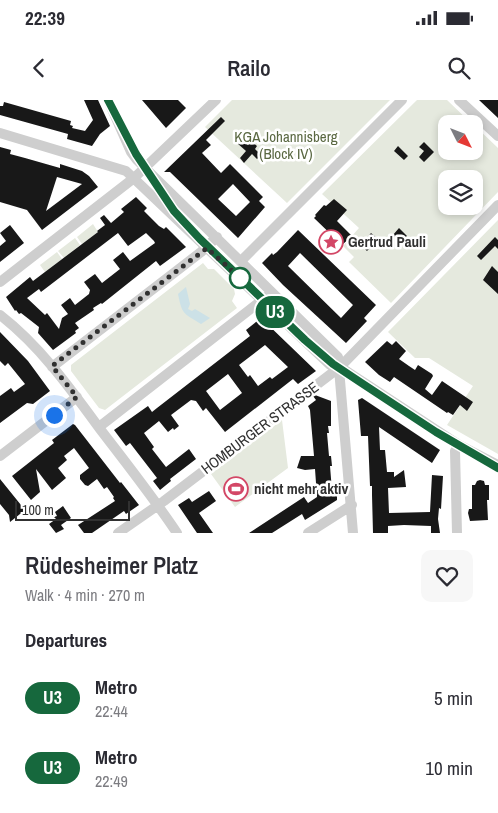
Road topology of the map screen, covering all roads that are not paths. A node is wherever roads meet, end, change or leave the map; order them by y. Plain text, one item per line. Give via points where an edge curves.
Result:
1 (108, 100) edge
2 (216, 100) edge
3 (402, 100) edge
4 (459, 100) edge
5 (0, 134) edge
6 (498, 136) edge
7 (146, 168) junction
8 (134, 178) junction
9 (498, 205) edge
10 (217, 237) junction
11 (207, 248) junction
12 (241, 261) junction
13 (0, 282) edge
14 (273, 292) junction
15 (261, 300) junction
16 (0, 315) edge
17 (52, 366) junction
18 (340, 367) junction
19 (77, 397) junction
20 (98, 427) junction
21 (459, 445) junction
22 (0, 456) edge
23 (498, 465) edge
24 (352, 505) junction
25 (158, 506) junction
26 (118, 533) edge
27 (177, 533) edge
28 (308, 533) edge
29 (353, 533) edge
30 (457, 533) edge

1 - 7 street via 132,152
2 - 7 street
3 - 12 street
4 - 6 street
5 - 8 street via 119,168
7 - 8 street
7 - 10 street
8 - 11 street
8 - 13 street
9 - 18 street, HOMBURGER STRASSE
10 - 11 street
10 - 12 street
11 - 15 street
11 - 17 street
12 - 14 street
14 - 15 street
14 - 18 street via 338,357
15 - 18 street via 330,365
15 - 20 street
16 - 17 street via 19,330
17 - 19 street
18 - 21 street
18 - 24 street
18 - 25 street, HOMBURGER STRASSE
19 - 20 street
19 - 22 street
20 - 25 street
21 - 23 street
21 - 30 street via 455,451
24 - 28 street
24 - 29 street
25 - 26 street, HOMBURGER STRASSE
25 - 27 street

